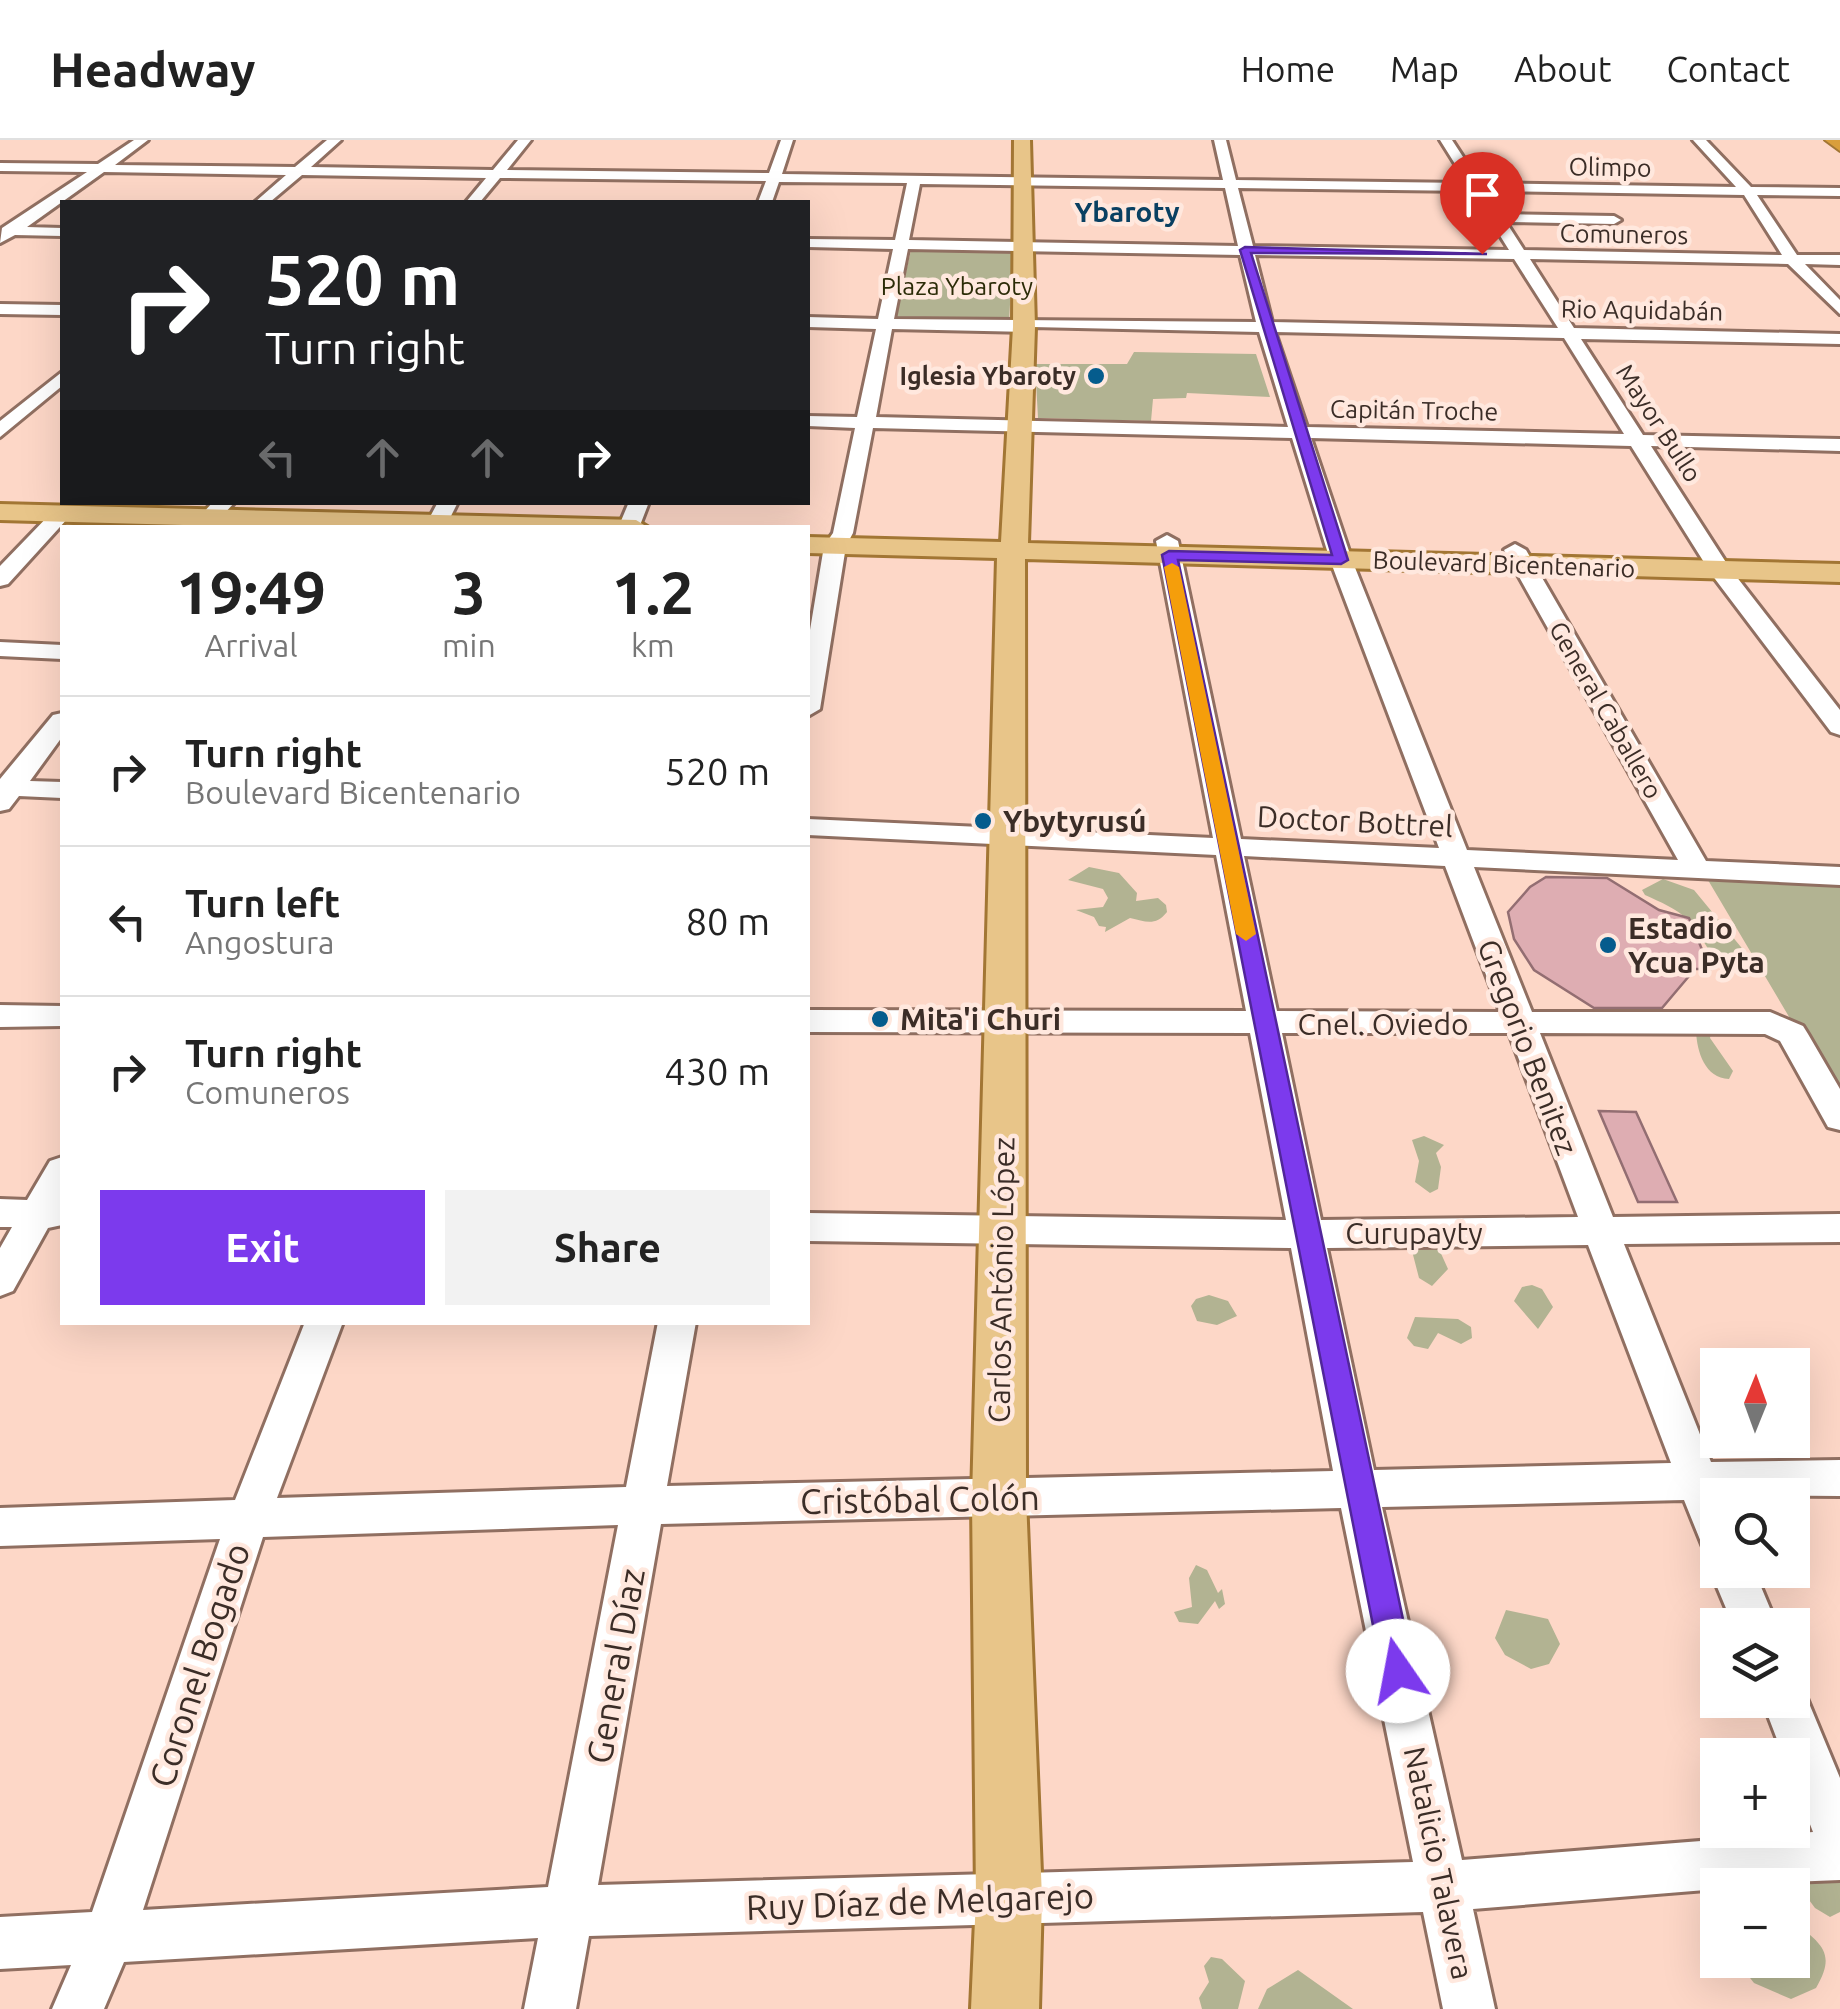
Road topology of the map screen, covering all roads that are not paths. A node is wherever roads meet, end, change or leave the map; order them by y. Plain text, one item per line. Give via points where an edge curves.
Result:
1 (142, 140) edge
2 (335, 140) edge
3 (525, 140) edge
4 (787, 140) edge
5 (1022, 140) edge
6 (1220, 140) edge
7 (1446, 140) edge
8 (1698, 140) edge
9 (0, 167) edge
10 (104, 168) junction
11 (298, 171) junction
12 (498, 174) junction
13 (774, 178) junction
14 (914, 182) junction
15 (1022, 182) junction
16 (1228, 184) junction
17 (1474, 187) junction
18 (1748, 191) junction
19 (1840, 192) edge
20 (264, 200) edge
21 (475, 200) edge
22 (766, 200) edge
23 (1496, 218) junction
24 (1614, 220) dead end
25 (60, 232) edge
26 (4, 234) edge
27 (810, 244) edge
28 (902, 246) junction
29 (1024, 248) junction
30 (1245, 250) junction
31 (1522, 255) junction
32 (1792, 260) junction
33 (1840, 260) edge
34 (0, 309) edge
35 (1840, 309) edge
36 (60, 310) edge
37 (810, 322) edge
38 (888, 323) junction
39 (1024, 324) junction
40 (1265, 326) junction
41 (1570, 334) junction
42 (1840, 339) edge
43 (60, 380) edge
44 (30, 406) junction
45 (60, 406) edge
46 (810, 421) edge
47 (867, 422) junction
48 (1020, 426) junction
49 (0, 431) edge
50 (1298, 432) junction
51 (1636, 440) junction
52 (1840, 445) edge
53 (0, 512) edge
54 (212, 516) edge
55 (439, 517) edge
56 (56, 519) junction
57 (0, 523) edge
58 (128, 525) edge
59 (593, 525) edge
60 (829, 541) edge
61 (1014, 544) junction
62 (1168, 548) junction
63 (1339, 552) junction
64 (1519, 557) junction
65 (1840, 558) edge
66 (1716, 562) junction
67 (1840, 573) edge
68 (0, 579) edge
69 (0, 649) edge
70 (60, 652) edge
71 (810, 693) edge
72 (60, 722) edge
73 (1840, 727) edge
74 (60, 790) edge
75 (4, 792) edge
76 (810, 827) edge
77 (1008, 837) junction
78 (1228, 848) junction
79 (1456, 859) junction
80 (1698, 871) junction
81 (1840, 876) edge
82 (0, 1016) edge
83 (60, 1016) edge
84 (810, 1021) edge
85 (1005, 1023) junction
86 (1518, 1023) junction
87 (1264, 1024) junction
88 (1840, 1118) edge
89 (60, 1177) edge
90 (0, 1213) edge
91 (50, 1214) edge
92 (810, 1227) edge
93 (1840, 1228) edge
94 (1002, 1232) junction
95 (1599, 1232) junction
96 (1306, 1234) junction
97 (0, 1282) edge
98 (323, 1325) edge
99 (677, 1325) edge
100 (1840, 1478) edge
101 (1697, 1482) junction
102 (1700, 1489) edge
103 (1358, 1491) junction
104 (999, 1498) junction
105 (643, 1505) junction
106 (248, 1520) junction
107 (0, 1527) edge
108 (1792, 1718) edge
109 (1840, 1838) edge
110 (1840, 1855) edge
111 (1446, 1886) junction
112 (1009, 1898) junction
113 (571, 1911) junction
114 (110, 1934) junction
115 (0, 1943) edge
116 (78, 2009) edge
117 (550, 2009) edge
118 (1005, 2009) edge
119 (1470, 2009) edge

1 - 10 street
2 - 11 street
3 - 12 street
4 - 13 street
5 - 15 main road, Carlos António López
6 - 16 street, Gregorio Benitez
7 - 17 street, Mayor Bullo
8 - 18 street
9 - 10 street, Olimpo
10 - 11 street, Olimpo
10 - 26 street
11 - 12 street, Olimpo
11 - 20 street
12 - 13 street, Olimpo
12 - 21 street
13 - 14 street, Olimpo
13 - 22 street
14 - 15 street, Olimpo
14 - 28 street
15 - 16 street, Olimpo
15 - 29 main road, Carlos António López
16 - 17 street, Olimpo
16 - 30 street, Gregorio Benitez
17 - 18 street, Olimpo
17 - 23 street, Mayor Bullo
18 - 19 street, Olimpo
18 - 32 street
23 - 24 street
23 - 31 street, Mayor Bullo
25 - 26 street
27 - 28 street, Comuneros
28 - 29 street, Comuneros
28 - 38 street
29 - 30 street, Comuneros
29 - 39 main road, Carlos António López
30 - 31 street, Comuneros
30 - 40 street, Gregorio Benitez
31 - 32 street, Comuneros
31 - 41 street, Mayor Bullo
32 - 33 street, Comuneros
32 - 35 street
34 - 36 street
37 - 38 street, Rio Aquidabán
38 - 39 street, Rio Aquidabán
38 - 47 street
39 - 40 street, Rio Aquidabán
39 - 48 main road, Carlos António López
40 - 41 street, Rio Aquidabán
40 - 50 street, Gregorio Benitez
41 - 42 street, Rio Aquidabán
41 - 51 street, Mayor Bullo
43 - 44 street
44 - 45 street
44 - 49 street
46 - 47 street, Capitán Troche
47 - 48 street, Capitán Troche
47 - 60 street
48 - 50 street, Capitán Troche
48 - 61 main road, Carlos António López
50 - 51 street, Capitán Troche
50 - 63 street, Gregorio Benitez
51 - 52 street, Capitán Troche
51 - 66 street, Mayor Bullo
53 - 56 main road
54 - 55 main road
54 - 56 main road
55 - 59 main road
56 - 57 main road
56 - 58 main road
56 - 68 street
60 - 61 main road, Boulevard Bicentenario
60 - 71 street
61 - 62 main road, Boulevard Bicentenario
61 - 77 main road, Carlos António López
62 - 63 main road, Boulevard Bicentenario
62 - 78 street, Natalicio Talavera
63 - 64 main road, Boulevard Bicentenario
63 - 79 street, Gregorio Benitez
64 - 66 main road, Boulevard Bicentenario
64 - 80 street, General Caballero
65 - 66 main road, Boulevard Bicentenario
66 - 67 main road, Boulevard Bicentenario
66 - 73 street, Mayor Bullo
69 - 70 street
72 - 75 street
74 - 75 street
76 - 77 street, Doctor Bottrel
77 - 78 street, Doctor Bottrel
77 - 85 main road, Carlos António López
78 - 79 street, Doctor Bottrel
78 - 87 street, Natalicio Talavera
79 - 80 street, Doctor Bottrel
79 - 86 street, Gregorio Benitez
80 - 81 street, Doctor Bottrel
82 - 83 street
84 - 85 street, Cnel. Oviedo
85 - 87 street, Cnel. Oviedo
85 - 94 main road, Carlos António López
86 - 87 street, Cnel. Oviedo
86 - 88 street, Cnel. Oviedo via 1779,1024 1792,1034
86 - 95 street, Gregorio Benitez
87 - 96 street, Natalicio Talavera
89 - 91 street
90 - 91 street
91 - 97 street
92 - 94 street, Curupayty
93 - 95 street, Curupayty
94 - 96 street, Curupayty
94 - 104 main road, Carlos António López
95 - 96 street, Curupayty
95 - 101 street, Gregorio Benitez
96 - 103 street, Natalicio Talavera
98 - 106 street, Coronel Bogado
99 - 105 street, General Díaz
100 - 101 street, Cristóbal Colón
101 - 102 street, Gregorio Benitez
101 - 103 street, Cristóbal Colón
103 - 104 street, Cristóbal Colón
103 - 111 street, Natalicio Talavera
104 - 105 street, Cristóbal Colón
104 - 112 main road, Carlos António López
105 - 106 street, Cristóbal Colón
105 - 113 street, General Díaz
106 - 107 street, Cristóbal Colón
106 - 114 street, Coronel Bogado
108 - 109 street
110 - 111 street, Ruy Díaz de Melgarejo
111 - 112 street, Ruy Díaz de Melgarejo
111 - 119 street, Natalicio Talavera
112 - 113 street, Ruy Díaz de Melgarejo
112 - 118 main road, Carlos António López
113 - 114 street, Ruy Díaz de Melgarejo
113 - 117 street, General Díaz
114 - 115 street, Ruy Díaz de Melgarejo
114 - 116 street, Coronel Bogado

